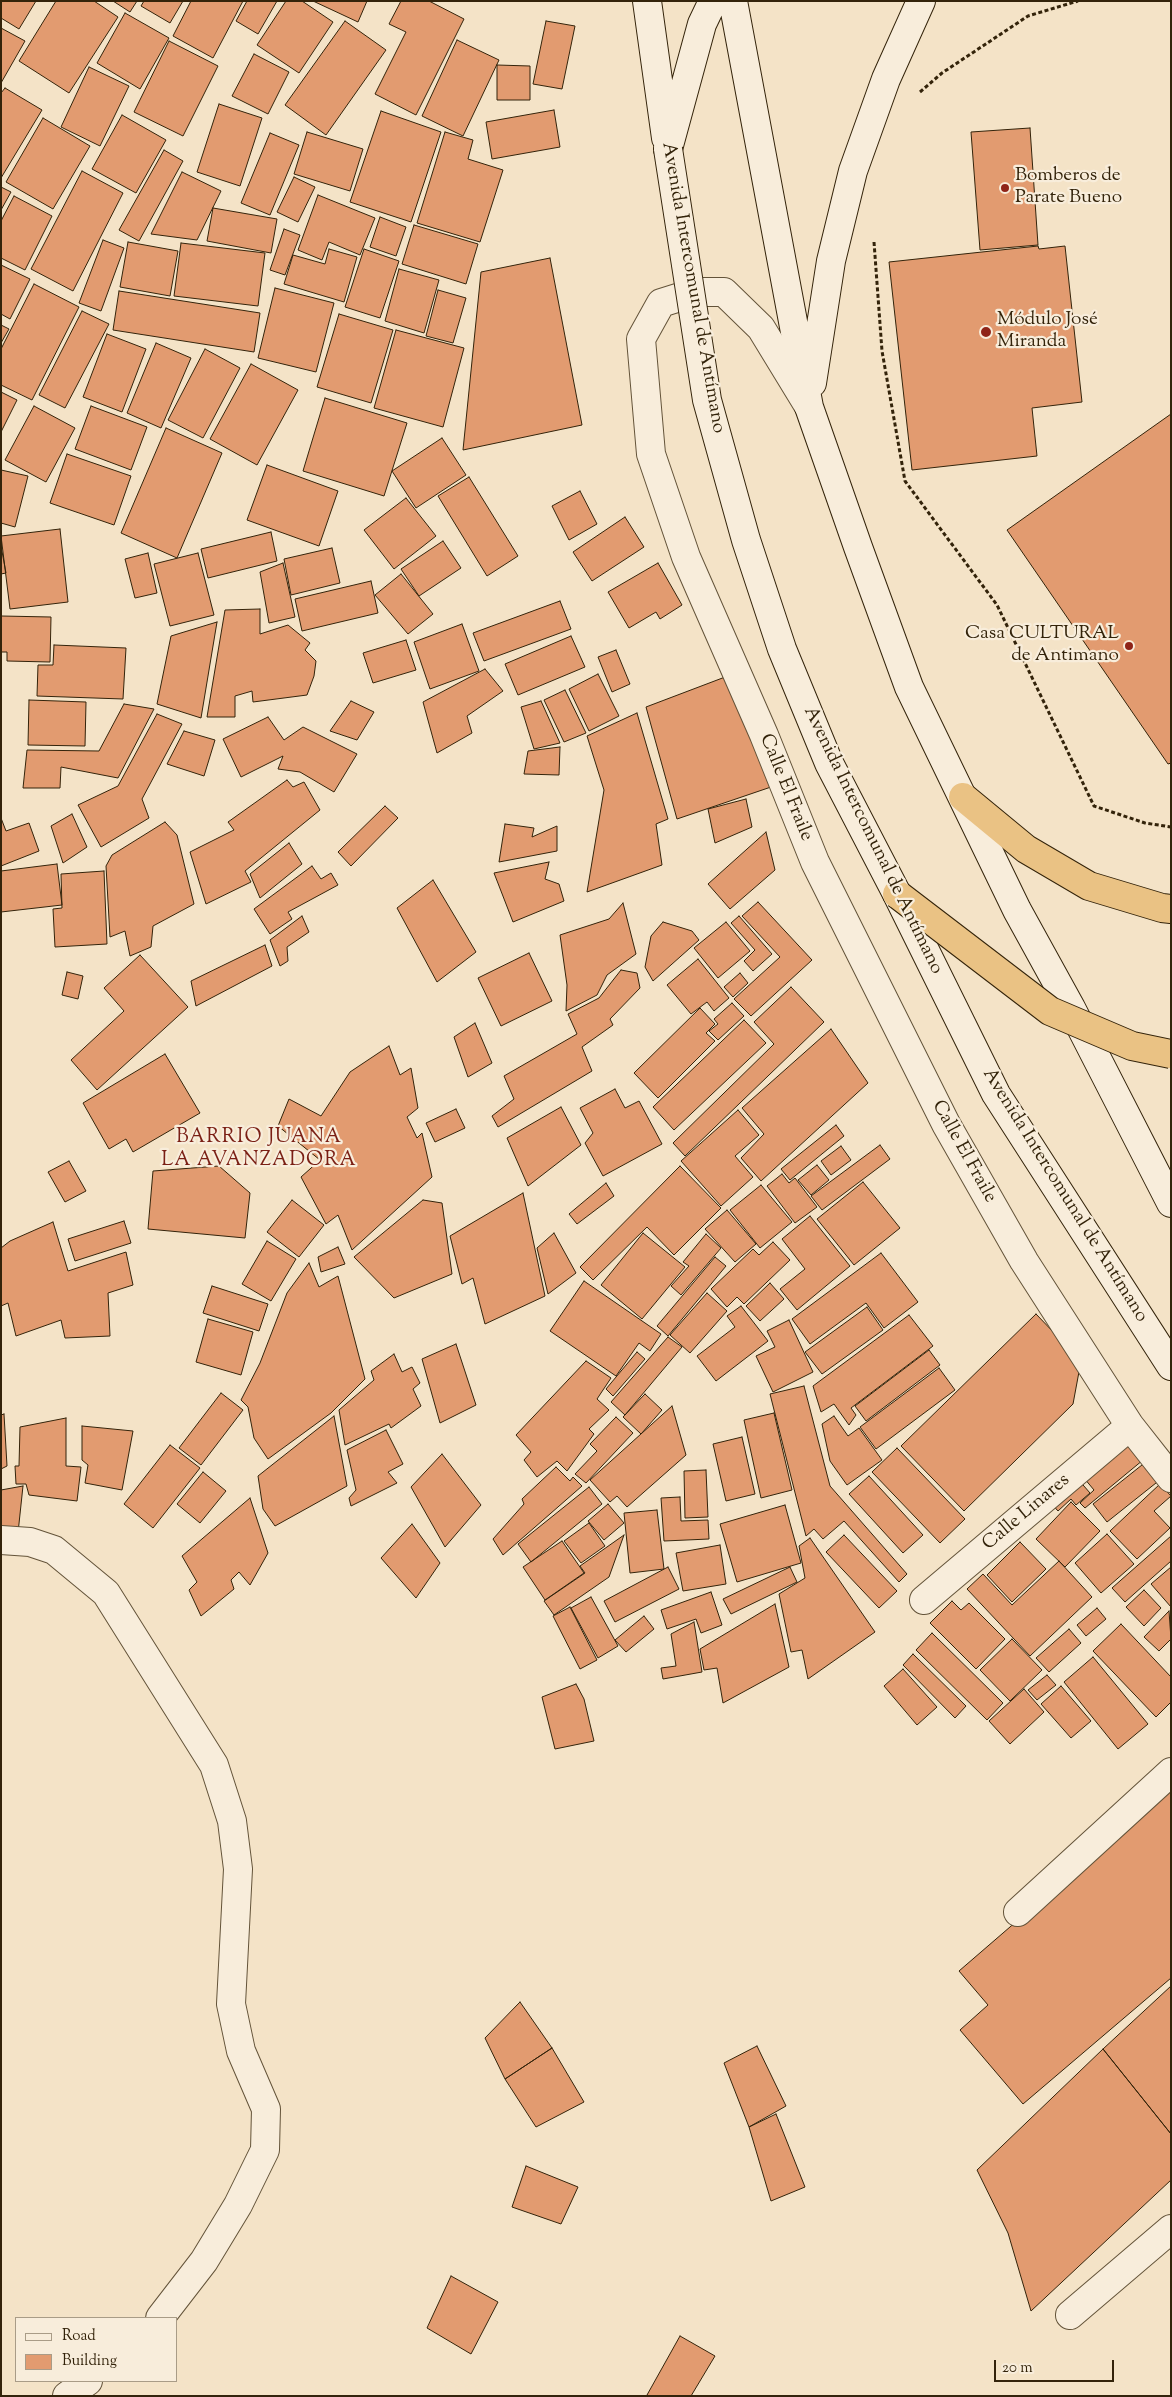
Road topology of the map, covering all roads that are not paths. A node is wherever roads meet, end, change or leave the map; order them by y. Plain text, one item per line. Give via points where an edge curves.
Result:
1 (647, 1) edge
2 (713, 1) edge
3 (733, 1) edge
4 (921, 1) edge
5 (668, 150) junction
6 (809, 407) junction
7 (963, 797) junction
8 (897, 894) junction
9 (1171, 909) edge
10 (1171, 1054) edge
11 (1171, 1203) edge
12 (1171, 1366) edge
13 (1130, 1426) junction
14 (1171, 1478) edge
15 (1, 1540) edge
16 (924, 1600) dead end
17 (1171, 1772) edge
18 (1018, 1912) dead end
19 (1171, 2229) edge
20 (1070, 2315) dead end
21 (161, 2317) edge
22 (87, 2382) edge
23 (67, 2396) edge

1 - 5 street, Avenida Intercomunal de Antímano
2 - 5 street via 702,24
3 - 6 street
4 - 6 street via 886,79 853,171 831,261
5 - 8 street, Avenida Intercomunal de Antímano, bridge via 708,400 746,540 782,649 829,763
6 - 7 street via 909,687
6 - 13 street, Calle El Fraile via 761,328 724,292 696,292 661,304 641,339 651,454 686,557 764,735 815,862 946,1124 1024,1261
7 - 9 highway via 1026,849 1088,886
7 - 11 street via 1017,910
8 - 10 highway, bridge via 1050,1011 1132,1046
8 - 12 street, Avenida Intercomunal de Antímano via 996,1094
13 - 14 street, Calle El Fraile
13 - 16 street, Calle Linares
15 - 21 street via 30,1542 54,1550 106,1594 214,1765 232,1822 238,1869 231,2004 241,2051 266,2109 265,2150 238,2205 204,2261
17 - 18 street
19 - 20 street
22 - 23 street

